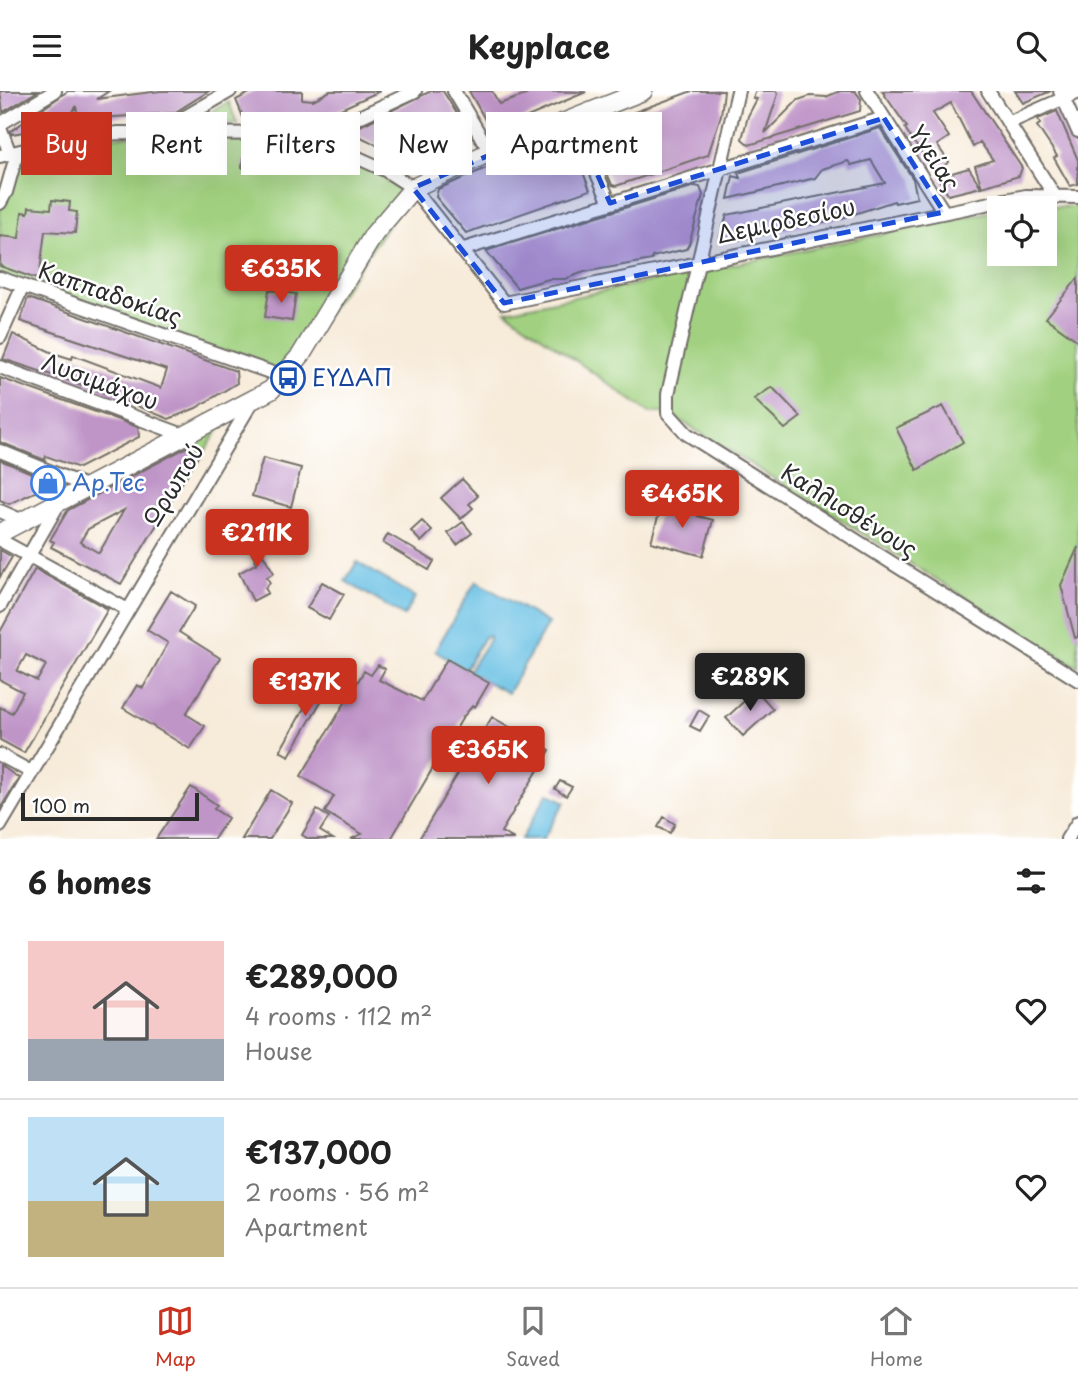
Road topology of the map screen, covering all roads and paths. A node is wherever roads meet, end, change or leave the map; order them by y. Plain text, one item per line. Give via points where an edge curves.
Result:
1 (55, 91) edge
2 (230, 91) edge
3 (415, 91) edge
4 (454, 91) edge
5 (643, 91) edge
6 (738, 91) edge
7 (867, 91) edge
8 (988, 91) edge
9 (1078, 92) edge
10 (1061, 95) edge
11 (194, 112) edge
12 (590, 112) edge
13 (360, 117) edge
14 (884, 118) junction
15 (1009, 123) junction
16 (0, 126) edge
17 (1078, 131) edge
18 (126, 134) edge
19 (486, 145) edge
20 (9, 154) edge
21 (486, 154) edge
22 (360, 159) edge
23 (720, 170) junction
24 (598, 175) edge
25 (413, 188) junction
26 (1055, 196) edge
27 (1078, 197) edge
28 (1057, 198) edge
29 (0, 203) edge
30 (610, 203) junction
31 (987, 204) edge
32 (944, 212) junction
33 (461, 250) junction
34 (699, 265) junction
35 (0, 278) edge
36 (23, 286) junction
37 (0, 337) edge
38 (0, 367) edge
39 (284, 377) junction
40 (252, 402) junction
41 (186, 436) junction
42 (0, 451) edge
43 (88, 488) junction
44 (60, 502) junction
45 (0, 511) edge
46 (23, 521) junction
47 (0, 533) edge
48 (0, 540) edge
49 (29, 555) junction
50 (0, 606) edge
51 (128, 610) junction
52 (1078, 680) edge
53 (0, 755) edge
54 (31, 772) junction
55 (1078, 822) edge
56 (0, 826) edge
57 (1067, 839) edge

1 - 16 street
2 - 11 street
3 - 13 street
4 - 19 street
5 - 12 street
6 - 23 street, Καλλισθένους
7 - 14 street, Υγείας
8 - 15 street
9 - 10 street
10 - 15 street
10 - 17 street
14 - 23 street
14 - 32 street, Υγείας
15 - 26 street
16 - 20 street
18 - 20 street via 77,137
20 - 29 street via 6,193
21 - 25 street
22 - 25 street
23 - 30 street
23 - 34 street, Καλλισθένους
24 - 30 street
25 - 33 street
25 - 39 street, Ωρωπού via 374,234
27 - 28 street, Δεμιρδεσίου
30 - 33 street
31 - 32 street, Δεμιρδεσίου
32 - 34 street, Δεμιρδεσίου
33 - 34 street, Δεμιρδεσίου via 504,303
34 - 52 street, Καλλισθένους via 668,394 668,413 674,422
35 - 36 street, Καππαδοκίας
36 - 37 street
36 - 39 street, Καππαδοκίας
38 - 41 street, Λυσιμάχου
39 - 40 street, Ωρωπού
40 - 41 street
40 - 51 street, Ωρωπού
41 - 43 street
42 - 43 street
43 - 44 street
44 - 46 street
44 - 49 street
45 - 46 street
46 - 47 street
48 - 49 street
49 - 50 street
49 - 51 street
51 - 54 street, Ωρωπού
53 - 54 street
54 - 56 street, Ωρωπού
55 - 57 street

